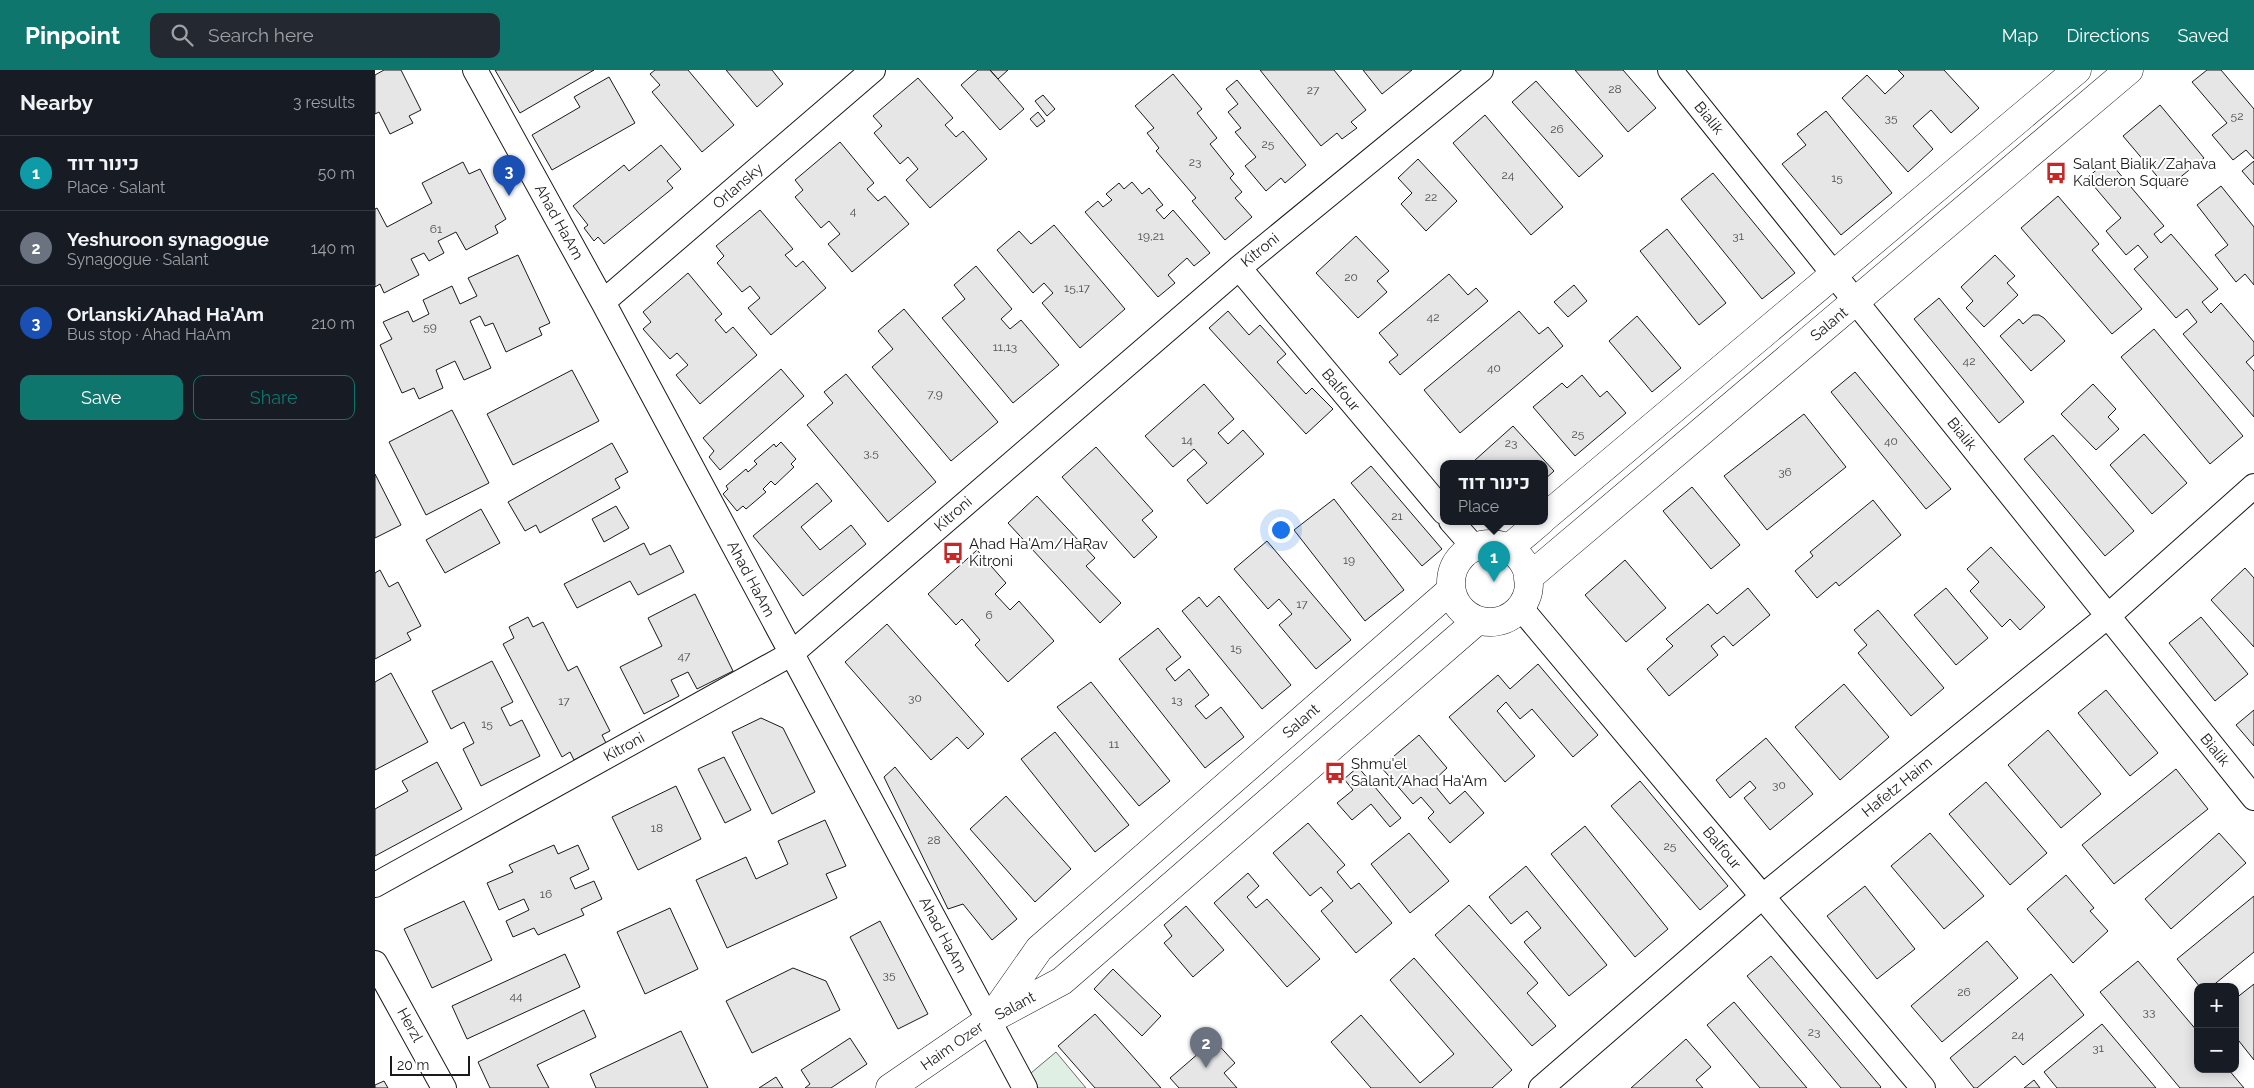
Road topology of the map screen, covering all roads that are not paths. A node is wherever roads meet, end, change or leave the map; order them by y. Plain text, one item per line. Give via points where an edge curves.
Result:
1 (475, 70) edge
2 (873, 70) edge
3 (1481, 70) edge
4 (1670, 70) edge
5 (2077, 70) edge
6 (2129, 70) edge
7 (1239, 268) junction
8 (1834, 274) junction
9 (1855, 301) junction
10 (603, 302) junction
11 (2254, 486) edge
12 (1440, 507) edge
13 (1548, 515) edge
14 (1455, 525) edge
15 (1536, 525) edge
16 (1474, 547) junction
17 (1508, 549) junction
18 (1528, 578) junction
19 (1451, 590) junction
20 (1520, 607) junction
21 (2108, 616) junction
22 (1478, 620) junction
23 (791, 654) junction
24 (2254, 798) edge
25 (375, 885) edge
26 (1763, 896) junction
27 (375, 963) edge
28 (989, 1020) junction
29 (444, 1088) edge
30 (891, 1088) edge
31 (1025, 1088) edge
32 (1541, 1088) edge
33 (1923, 1088) edge

1 - 10 street, Ahad HaAm
2 - 10 street, Orlansky
3 - 7 street, Kitroni
4 - 8 street, Bialik
5 - 8 street
6 - 9 street, Salant
7 - 12 street, Balfour
7 - 23 street, Kitroni
8 - 9 street, Bialik
8 - 13 street
9 - 18 street, Salant
9 - 21 street, Bialik
10 - 23 street, Ahad HaAm
11 - 21 street, Hafetz Haim
14 - 16 street
15 - 17 street
16 - 17 street via 1491,544
16 - 19 street via 1455,565
17 - 18 street via 1525,566
18 - 20 street via 1528,589
19 - 22 street via 1461,609
19 - 28 street, Salant via 1039,949
20 - 22 street via 1501,620
20 - 26 street, Balfour
21 - 24 street, Bialik
21 - 26 street, Hafetz Haim
22 - 28 street, Salant via 1062,981
23 - 25 street, Kitroni
23 - 28 street, Ahad HaAm
26 - 32 street, Hafetz Haim
26 - 33 street, Balfour
27 - 29 street, Herzl
28 - 30 street, Haim Ozer
28 - 31 street, Ahad HaAm

